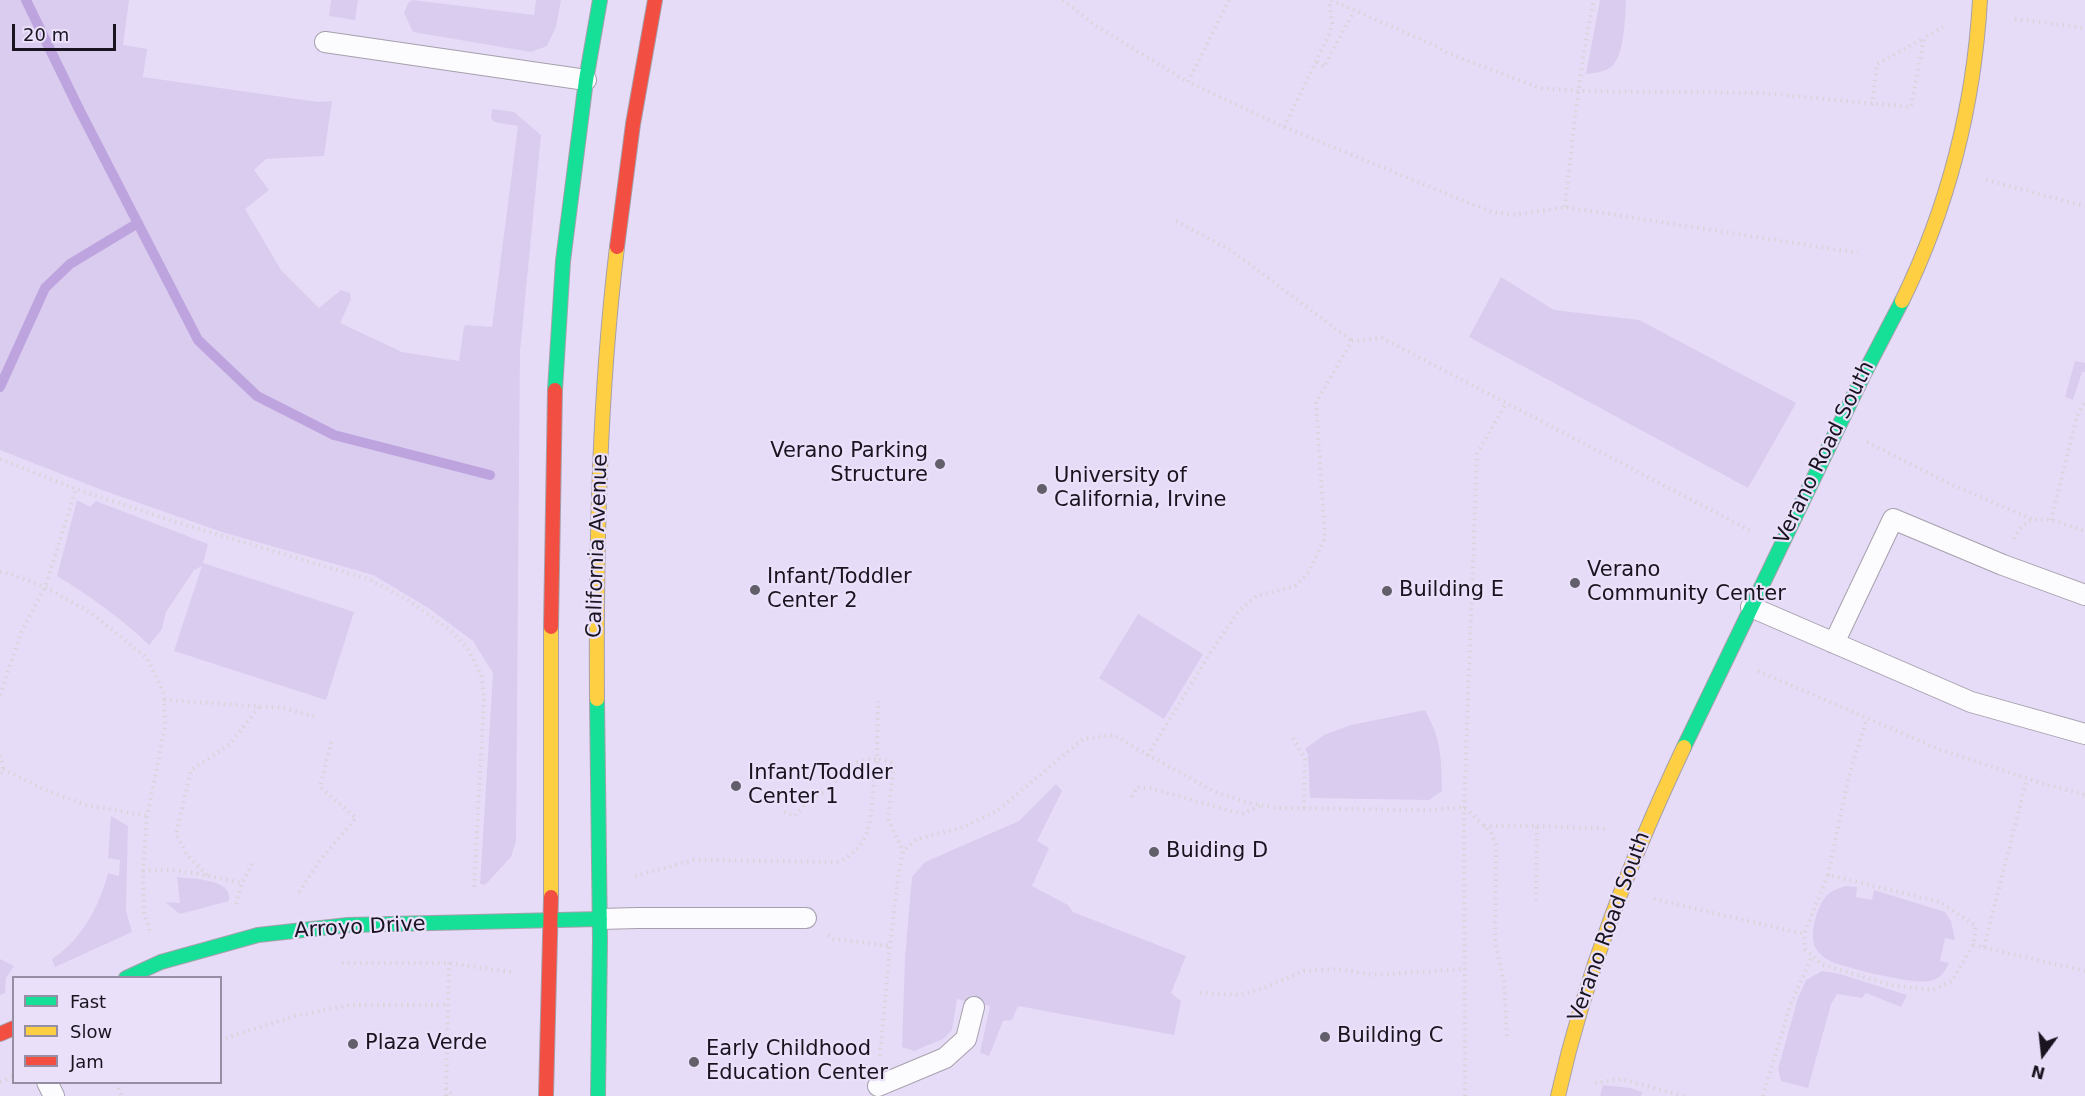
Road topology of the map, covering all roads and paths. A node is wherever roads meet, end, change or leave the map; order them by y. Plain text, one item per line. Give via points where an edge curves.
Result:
1 (600, 0) edge
2 (655, 0) edge
3 (1063, 0) edge
4 (1229, 0) edge
5 (1330, 0) edge
6 (1594, 0) edge
7 (1980, 0) edge
8 (1354, 11) junction
9 (1980, 18) junction
10 (2015, 19) dead end
11 (2085, 28) edge
12 (1924, 38) junction
13 (325, 42) dead end
14 (1317, 62) junction
15 (586, 80) junction
16 (1188, 82) junction
17 (1578, 91) junction
18 (1872, 105) junction
19 (1284, 127) junction
20 (1986, 180) dead end
21 (2085, 206) edge
22 (1565, 207) junction
23 (1176, 221) dead end
24 (1858, 253) dead end
25 (1352, 341) junction
26 (2085, 401) edge
27 (1506, 403) junction
28 (1866, 442) dead end
29 (0, 459) edge
30 (76, 489) junction
31 (2032, 519) junction
32 (2051, 520) junction
33 (2085, 531) edge
34 (1780, 547) junction
35 (2003, 565) junction
36 (0, 572) edge
37 (45, 587) junction
38 (2085, 595) edge
39 (1751, 607) junction
40 (1834, 642) junction
41 (1755, 670) dead end
42 (0, 695) edge
43 (164, 700) junction
44 (878, 701) dead end
45 (260, 706) junction
46 (316, 717) dead end
47 (1867, 718) junction
48 (2085, 735) edge
49 (1293, 738) dead end
50 (332, 739) dead end
51 (0, 755) edge
52 (1148, 755) junction
53 (878, 759) junction
54 (3, 769) junction
55 (0, 775) edge
56 (2027, 779) junction
57 (2085, 795) edge
58 (1132, 797) dead end
59 (1261, 806) junction
60 (1464, 807) junction
61 (1304, 809) junction
62 (784, 812) dead end
63 (147, 816) junction
64 (1484, 826) junction
65 (1537, 826) junction
66 (1613, 829) dead end
67 (903, 851) junction
68 (254, 860) dead end
69 (143, 872) junction
70 (207, 875) junction
71 (1828, 875) junction
72 (634, 876) dead end
73 (242, 883) junction
74 (474, 890) dead end
75 (300, 892) dead end
76 (1647, 897) dead end
77 (1536, 900) dead end
78 (236, 904) dead end
79 (806, 918) dead end
80 (600, 919) junction
81 (550, 922) junction
82 (1804, 934) junction
83 (850, 942) dead end
84 (1973, 945) junction
85 (890, 946) junction
86 (1984, 947) junction
87 (1812, 956) junction
88 (161, 962) junction
89 (449, 963) junction
90 (332, 964) dead end
91 (1465, 969) junction
92 (2085, 970) edge
93 (511, 972) dead end
94 (130, 976) edge
95 (1200, 993) dead end
96 (447, 1005) junction
97 (974, 1007) dead end
98 (1508, 1036) dead end
99 (222, 1039) edge
100 (1595, 1083) dead end
101 (878, 1086) joint
102 (446, 1088) junction
103 (446, 1096) edge
104 (453, 1096) edge
105 (546, 1096) edge
106 (598, 1096) edge
107 (1465, 1096) edge
108 (1558, 1096) edge
109 (1684, 1096) edge
110 (1763, 1096) edge

1 - 15 main road, California Avenue
2 - 80 main road, California Avenue via 633,118 611,305 598,502 595,635
3 - 16 path via 1096,26
4 - 16 path
5 - 8 path
5 - 14 path via 1330,33
6 - 17 path
7 - 9 main road, Verano Road South
8 - 14 path via 1324,67
8 - 17 path via 1447,54 1540,88
9 - 12 path via 1954,22
9 - 34 main road, Verano Road South via 1971,92 1940,210 1910,284
10 - 11 path
12 - 18 path via 1877,64
12 - 18 path via 1911,107
13 - 15 lane
14 - 19 path
15 - 81 main road, California Avenue via 563,261 553,420
16 - 19 path
17 - 18 path via 1763,93
17 - 22 path
19 - 22 path via 1493,212 1515,215
20 - 21 path
22 - 24 path
23 - 25 path via 1233,251
25 - 27 path via 1382,338
25 - 52 path via 1316,402 1325,538 1309,572 1295,586 1256,596 1238,612
26 - 32 path via 2077,416
27 - 34 path
27 - 60 path via 1477,454
28 - 31 path
29 - 30 path
30 - 37 path
30 - 74 path via 368,579 408,600 451,631 467,648 482,674
31 - 32 path
31 - 35 path via 2017,532
32 - 33 path
34 - 39 main road, Verano Road South
35 - 38 lane
35 - 40 lane via 1893,519
36 - 37 path
37 - 42 path via 22,630
37 - 43 path via 91,613 147,658
39 - 40 lane
39 - 108 main road, Verano Road South via 1619,889 1580,1006
40 - 48 lane via 1971,702
41 - 47 path
43 - 45 path
43 - 63 path via 165,727
44 - 53 path
45 - 46 path
45 - 70 path via 230,744 191,770 176,834 187,855
47 - 56 path via 1941,750
47 - 71 path via 1850,772
49 - 61 path via 1305,759
50 - 75 path via 320,788 356,818 321,859
51 - 54 path
52 - 59 path via 1215,792
52 - 67 path via 1114,735 1083,739 997,811 964,827 917,839
53 - 62 path via 860,760 837,775 830,790 810,798 795,816
53 - 67 path via 894,763 888,819
53 - 72 path via 870,825 862,844 838,862 694,860
54 - 55 path
54 - 63 path via 86,805
56 - 57 path
56 - 86 path
58 - 59 path via 1137,787 1242,814
59 - 61 path
60 - 61 path
60 - 64 path
60 - 91 path
63 - 69 path
64 - 65 path
64 - 98 path via 1496,845 1495,942 1504,982
65 - 66 path
65 - 77 path
67 - 85 path
68 - 73 path
69 - 70 path via 160,869
69 - 88 path via 144,914
70 - 73 path
71 - 82 path
71 - 84 path via 1940,902 1976,926
73 - 78 path
76 - 82 path
79 - 80 lane
80 - 81 main road, Arroyo Drive
80 - 106 main road, California Avenue
81 - 88 main road, Arroyo Drive via 348,925 258,935
81 - 105 main road, California Avenue
82 - 87 path via 1805,949
83 - 85 path
84 - 86 path
84 - 87 path via 1952,981 1932,990 1890,985 1821,964
85 - 101 path
86 - 92 path
87 - 110 path via 1791,1003
88 - 94 main road, Arroyo Drive
89 - 90 path
89 - 93 path
89 - 96 path
91 - 95 path via 1374,975 1338,969 1304,971 1240,995
91 - 107 path
96 - 99 path via 349,1005 296,1016
96 - 102 path
97 - 101 lane via 966,1040 945,1058
100 - 109 path via 1621,1079
102 - 103 path
102 - 104 path

